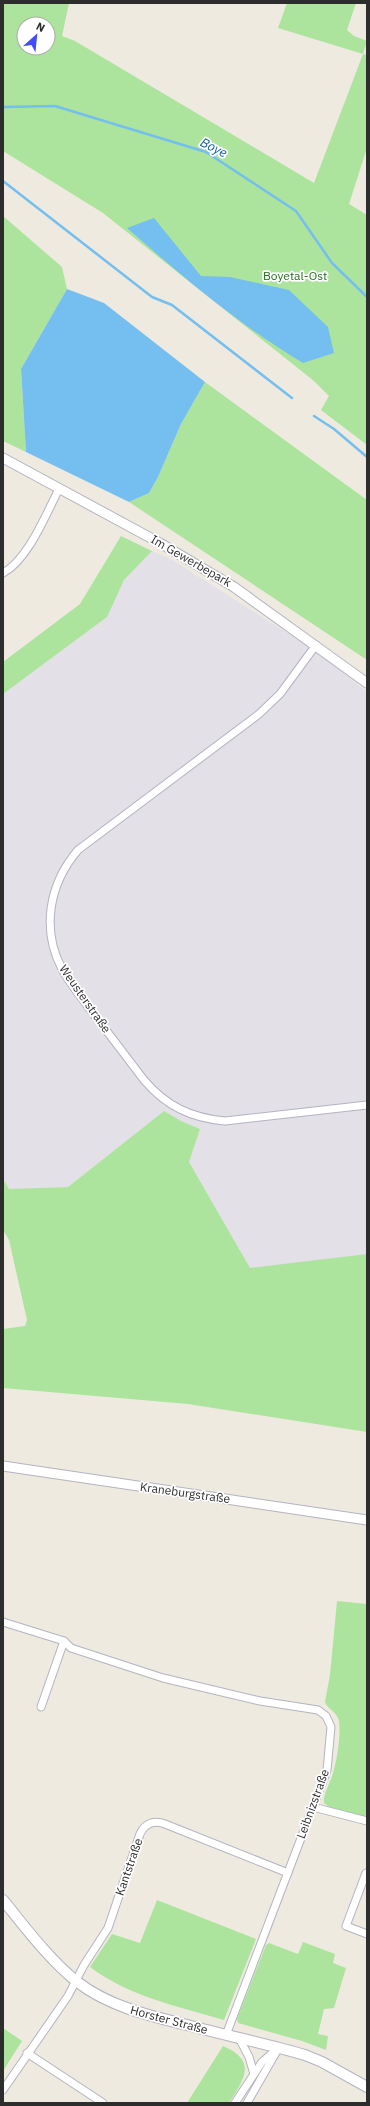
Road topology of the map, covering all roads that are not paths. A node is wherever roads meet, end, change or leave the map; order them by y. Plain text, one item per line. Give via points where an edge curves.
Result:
1 (3, 458) edge
2 (59, 489) junction
3 (3, 573) edge
4 (316, 645) junction
5 (367, 683) edge
6 (367, 1105) edge
7 (3, 1466) edge
8 (367, 1520) edge
9 (3, 1622) edge
10 (64, 1641) junction
11 (41, 1707) dead end
12 (314, 1807) junction
13 (367, 1821) edge
14 (288, 1873) junction
15 (366, 1873) dead end
16 (3, 1900) edge
17 (367, 1934) edge
18 (76, 1981) junction
19 (226, 2035) junction
20 (239, 2038) junction
21 (279, 2047) junction
22 (27, 2053) junction
23 (254, 2074) junction
24 (367, 2087) edge
25 (3, 2090) edge
26 (103, 2103) edge
27 (235, 2103) edge
28 (247, 2103) edge

1 - 2 street, Im Gewerbepark
2 - 3 street via 26,552
2 - 4 street, Im Gewerbepark via 160,542 208,571
4 - 5 street, Im Gewerbepark
4 - 6 street, Weusterstraße via 283,690 260,714 78,850 62,874 54,893 50,929 52,944 63,971 155,1094 174,1107 201,1118 225,1121
7 - 8 street, Kraneburgstraße
9 - 10 street, Leibnizstraße
10 - 11 street
10 - 12 street, Leibnizstraße via 71,1648 163,1678 260,1701 318,1710 326,1716 331,1727 327,1770
12 - 13 street
12 - 14 street, Leibnizstraße
14 - 18 street, Kantstraße via 165,1824 156,1821 149,1823 140,1834 108,1928
14 - 19 street, Leibnizstraße
15 - 17 street via 346,1926
16 - 18 main road, Horster Straße
18 - 19 main road, Horster Straße via 124,2008
18 - 22 street
19 - 20 main road, Horster Straße
20 - 21 main road, Horster Straße
20 - 23 street
21 - 23 street via 262,2062
21 - 24 main road, Horster Straße via 322,2062
21 - 28 street
22 - 25 street
22 - 26 street
23 - 27 street

